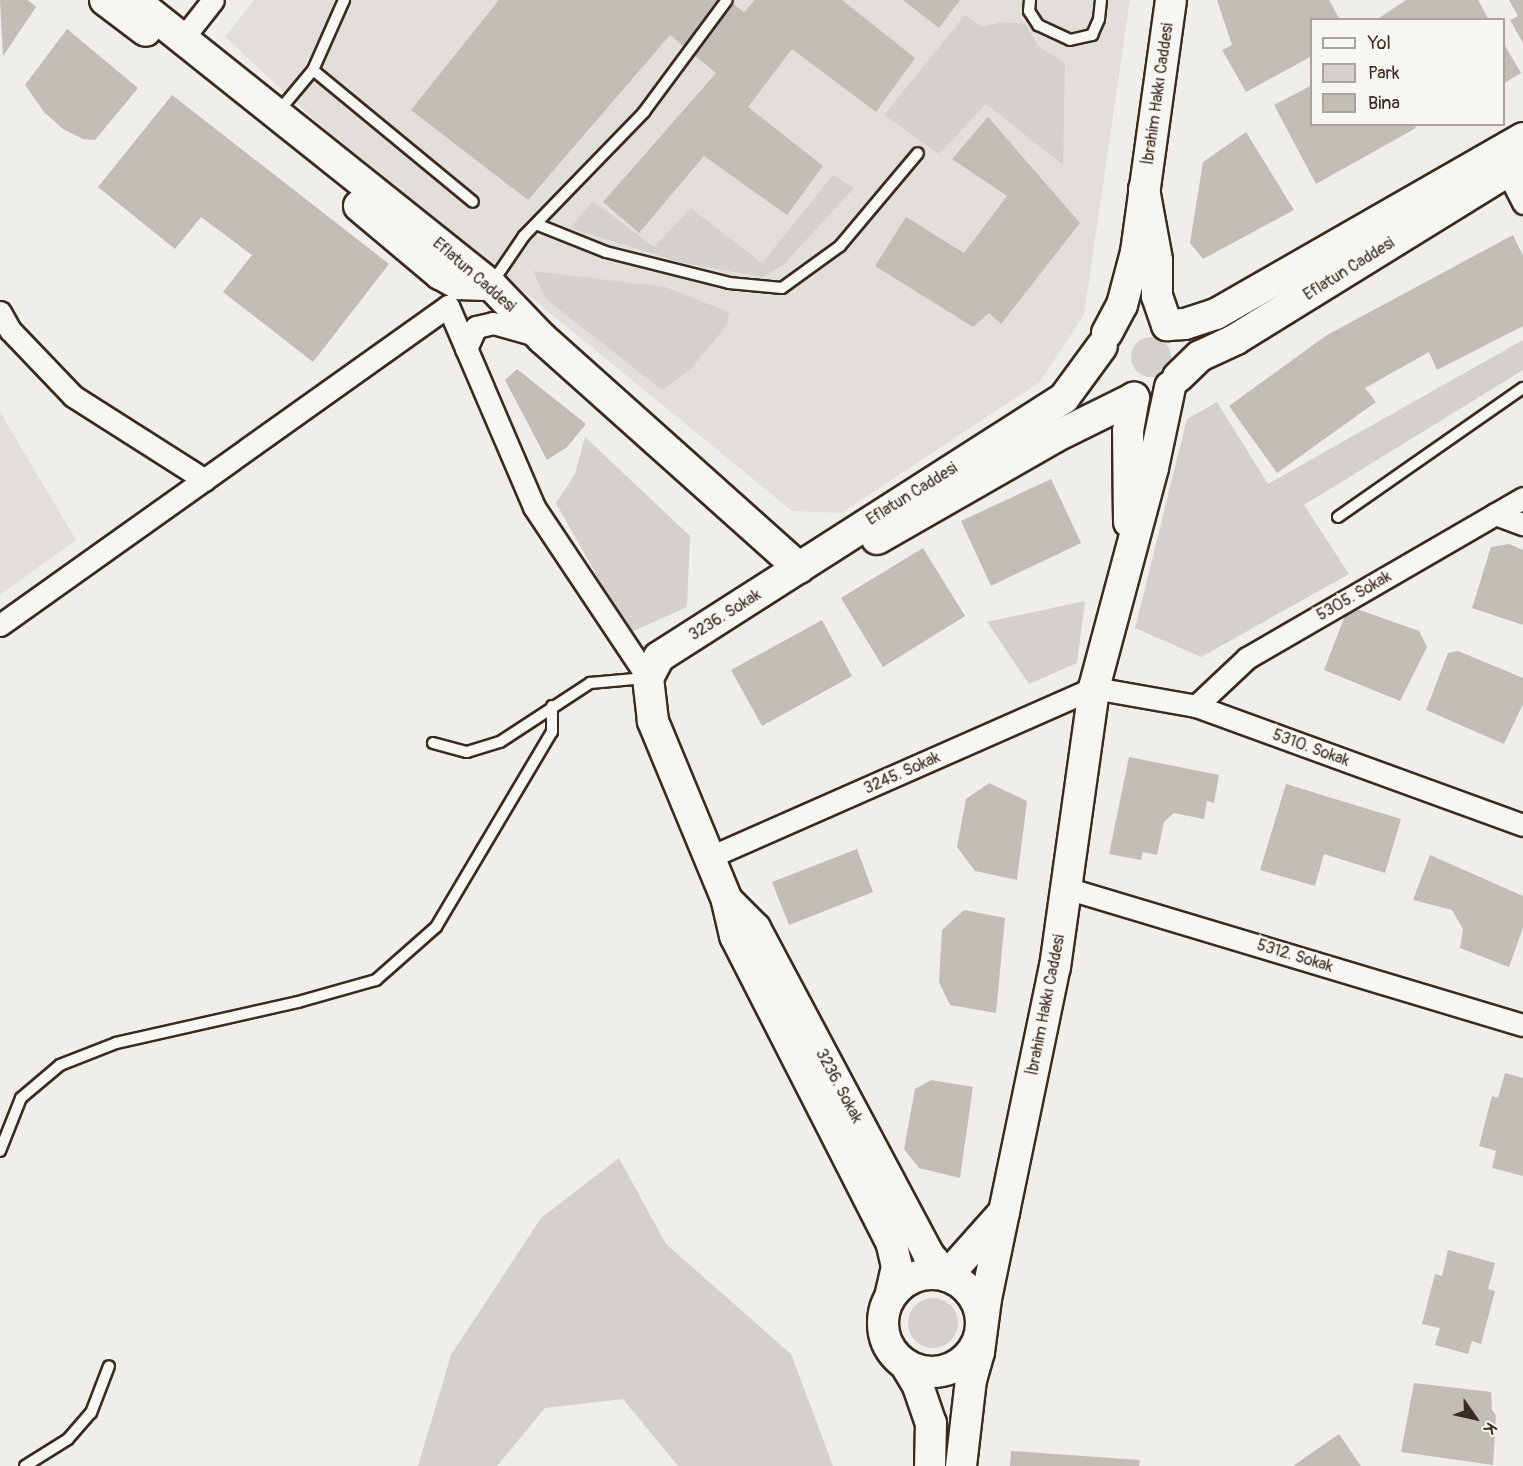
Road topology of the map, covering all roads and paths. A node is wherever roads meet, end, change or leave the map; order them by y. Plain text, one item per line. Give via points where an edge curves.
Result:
1 (105, 0) edge
2 (134, 0) edge
3 (213, 0) edge
4 (345, 0) edge
5 (727, 0) edge
6 (1030, 0) edge
7 (1101, 0) edge
8 (1171, 0) edge
9 (183, 38) junction
10 (313, 70) junction
11 (276, 114) junction
12 (1523, 138) edge
13 (918, 153) dead end
14 (1515, 166) edge
15 (1144, 189) junction
16 (473, 202) dead end
17 (1523, 203) edge
18 (536, 224) junction
19 (440, 274) junction
20 (491, 285) junction
21 (448, 306) junction
22 (0, 312) edge
23 (1167, 325) junction
24 (543, 338) junction
25 (1104, 340) junction
26 (465, 349) junction
27 (1174, 382) junction
28 (1523, 388) edge
29 (1134, 398) junction
30 (205, 480) junction
31 (1523, 498) edge
32 (1496, 514) junction
33 (1338, 517) dead end
34 (1523, 524) edge
35 (1130, 543) junction
36 (799, 568) junction
37 (0, 625) edge
38 (648, 678) junction
39 (1094, 688) junction
40 (552, 706) junction
41 (1196, 706) junction
42 (433, 743) dead end
43 (1523, 825) edge
44 (710, 857) junction
45 (1066, 888) junction
46 (727, 900) junction
47 (1523, 1025) edge
48 (0, 1151) edge
49 (1006, 1210) junction
50 (946, 1276) junction
51 (890, 1297) junction
52 (981, 1325) junction
53 (905, 1364) junction
54 (109, 1366) dead end
55 (25, 1466) edge
56 (930, 1466) edge
57 (961, 1466) edge

1 - 19 street, Eflatun Caddesi
2 - 9 street, Eflatun Caddesi
3 - 9 street
4 - 10 lane
5 - 18 lane via 644,112
6 - 7 lane via 1029,11 1038,25 1070,40 1092,35 1099,20
8 - 15 street, İbrahim Hakkı Caddesi
9 - 11 street, Eflatun Caddesi
10 - 11 lane
10 - 16 lane
11 - 20 street, Eflatun Caddesi
12 - 23 street, Eflatun Caddesi via 1216,314
13 - 18 lane via 840,246 782,288 729,283 606,252
14 - 17 street
14 - 27 street, Eflatun Caddesi via 1236,339 1200,356
15 - 23 street via 1157,260 1157,296
15 - 25 street, İbrahim Hakkı Caddesi via 1136,252 1122,304
18 - 20 lane
19 - 20 street, Eflatun Caddesi via 458,284
19 - 21 street
20 - 24 street, Eflatun Caddesi
21 - 26 street
21 - 30 street
22 - 30 street via 10,330 73,396
23 - 25 street via 1143,316 1117,324
23 - 27 street via 1182,349
24 - 26 street via 493,323 476,327
24 - 36 street, Eflatun Caddesi
25 - 29 street via 1102,373 1121,394
25 - 36 street, Eflatun Caddesi via 1064,398
26 - 38 street via 534,507
27 - 29 street via 1147,399
27 - 35 street
28 - 33 lane
29 - 35 street via 1128,431
29 - 36 street, Eflatun Caddesi via 1055,437 863,547
30 - 37 street
31 - 32 street, 5305. Sokak
32 - 34 street
32 - 41 street, 5305. Sokak via 1247,658
35 - 39 street, İbrahim Hakkı Caddesi
36 - 38 street, 3236. Sokak via 659,657
38 - 40 lane via 590,683
38 - 44 street, 3236. Sokak via 653,721
39 - 41 street, 5310. Sokak
39 - 44 street, 3245. Sokak
39 - 45 street, İbrahim Hakkı Caddesi
40 - 42 lane via 500,742 467,752
40 - 48 lane via 552,732 436,927 376,980 298,1002 116,1043 60,1065 21,1098
41 - 43 street, 5310. Sokak
44 - 46 street, 3236. Sokak
45 - 47 street, 5312. Sokak
45 - 49 street, İbrahim Hakkı Caddesi via 1055,967
46 - 50 street, 3236. Sokak via 755,928 928,1254
46 - 51 street, 3236. Sokak via 735,936 891,1242 897,1267
49 - 50 street
49 - 52 street, İbrahim Hakkı Caddesi
50 - 51 street via 915,1277
50 - 52 street via 972,1295
51 - 53 street via 883,1328 894,1354
52 - 53 street via 971,1353 947,1370 918,1371
52 - 57 street, İbrahim Hakkı Caddesi
53 - 56 street via 918,1386 931,1423
54 - 55 lane via 91,1413 68,1438

